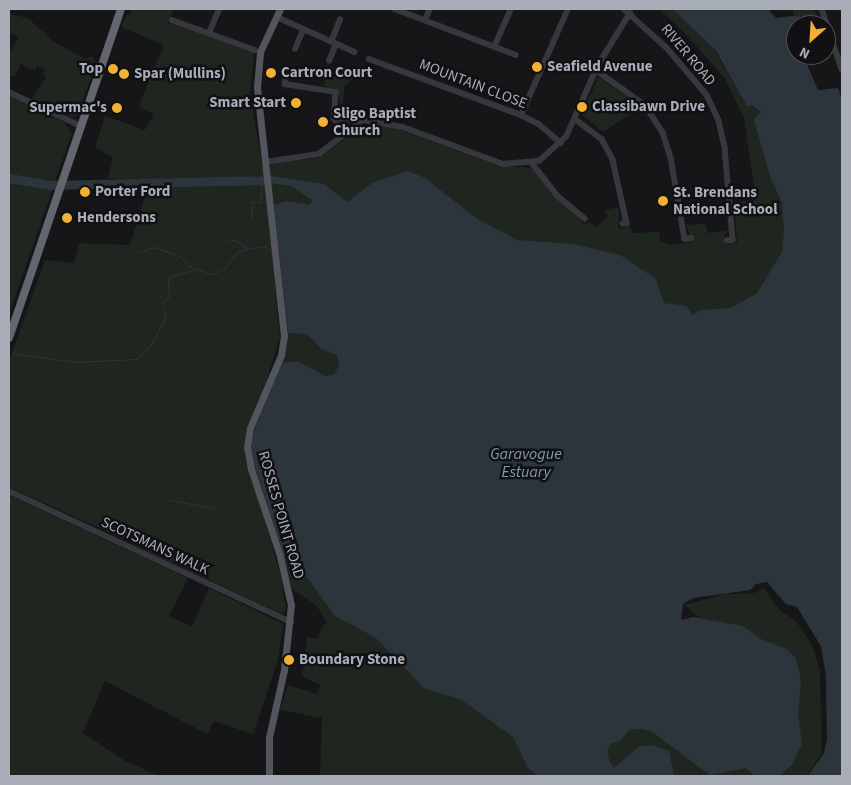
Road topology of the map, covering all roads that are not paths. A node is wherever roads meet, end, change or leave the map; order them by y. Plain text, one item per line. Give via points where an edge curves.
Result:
1 (121, 9) edge
2 (219, 9) edge
3 (280, 9) edge
4 (395, 9) edge
5 (430, 9) edge
6 (511, 9) edge
7 (568, 9) edge
8 (624, 9) edge
9 (822, 9) edge
10 (630, 13) junction
11 (277, 17) junction
12 (172, 20) dead end
13 (340, 20) dead end
14 (425, 20) junction
15 (304, 30) junction
16 (209, 33) junction
17 (333, 43) junction
18 (494, 47) junction
19 (295, 49) dead end
20 (255, 50) dead end
21 (355, 52) dead end
22 (516, 55) dead end
23 (369, 59) dead end
24 (329, 61) dead end
25 (842, 69) edge
26 (596, 70) junction
27 (287, 71) dead end
28 (9, 92) edge
29 (521, 115) junction
30 (334, 118) junction
31 (575, 119) junction
32 (360, 121) junction
33 (81, 126) junction
34 (345, 133) junction
35 (561, 143) junction
36 (265, 162) junction
37 (532, 163) junction
38 (585, 219) dead end
39 (623, 224) dead end
40 (691, 238) dead end
41 (727, 240) dead end
42 (9, 338) edge
43 (9, 491) edge
44 (291, 622) junction
45 (270, 776) edge

1 - 33 highway
2 - 16 street
3 - 11 main road, ROSSES POINT ROAD
4 - 14 street
5 - 14 street
6 - 18 street
7 - 29 street
8 - 10 street, RIVER ROAD
9 - 25 street
10 - 26 street
10 - 41 street, RIVER ROAD via 667,48 706,95 719,121 725,148 733,240
11 - 15 street
11 - 36 main road, ROSSES POINT ROAD via 260,52 258,66 258,104
12 - 16 street
13 - 17 street
14 - 18 street
15 - 17 street
15 - 19 street
16 - 20 street
17 - 21 street
17 - 24 street
18 - 22 street
23 - 29 street, MOUNTAIN CLOSE
26 - 31 street
26 - 40 street via 645,105 663,133 671,158 685,240
27 - 30 street via 285,84 336,92
28 - 33 street
29 - 35 street, MOUNTAIN CLOSE via 539,124
30 - 32 street
30 - 34 street
31 - 35 street
31 - 39 street via 602,139 613,160 627,223
32 - 34 street
32 - 37 street via 403,127 491,161
33 - 42 highway
34 - 36 street via 316,155
35 - 37 street via 544,158
36 - 44 main road, ROSSES POINT ROAD via 284,336 281,355 250,428 247,447 284,573
37 - 38 street via 558,196
43 - 44 street, SCOTSMANS WALK
44 - 45 main road, ROSSES POINT ROAD via 270,731

